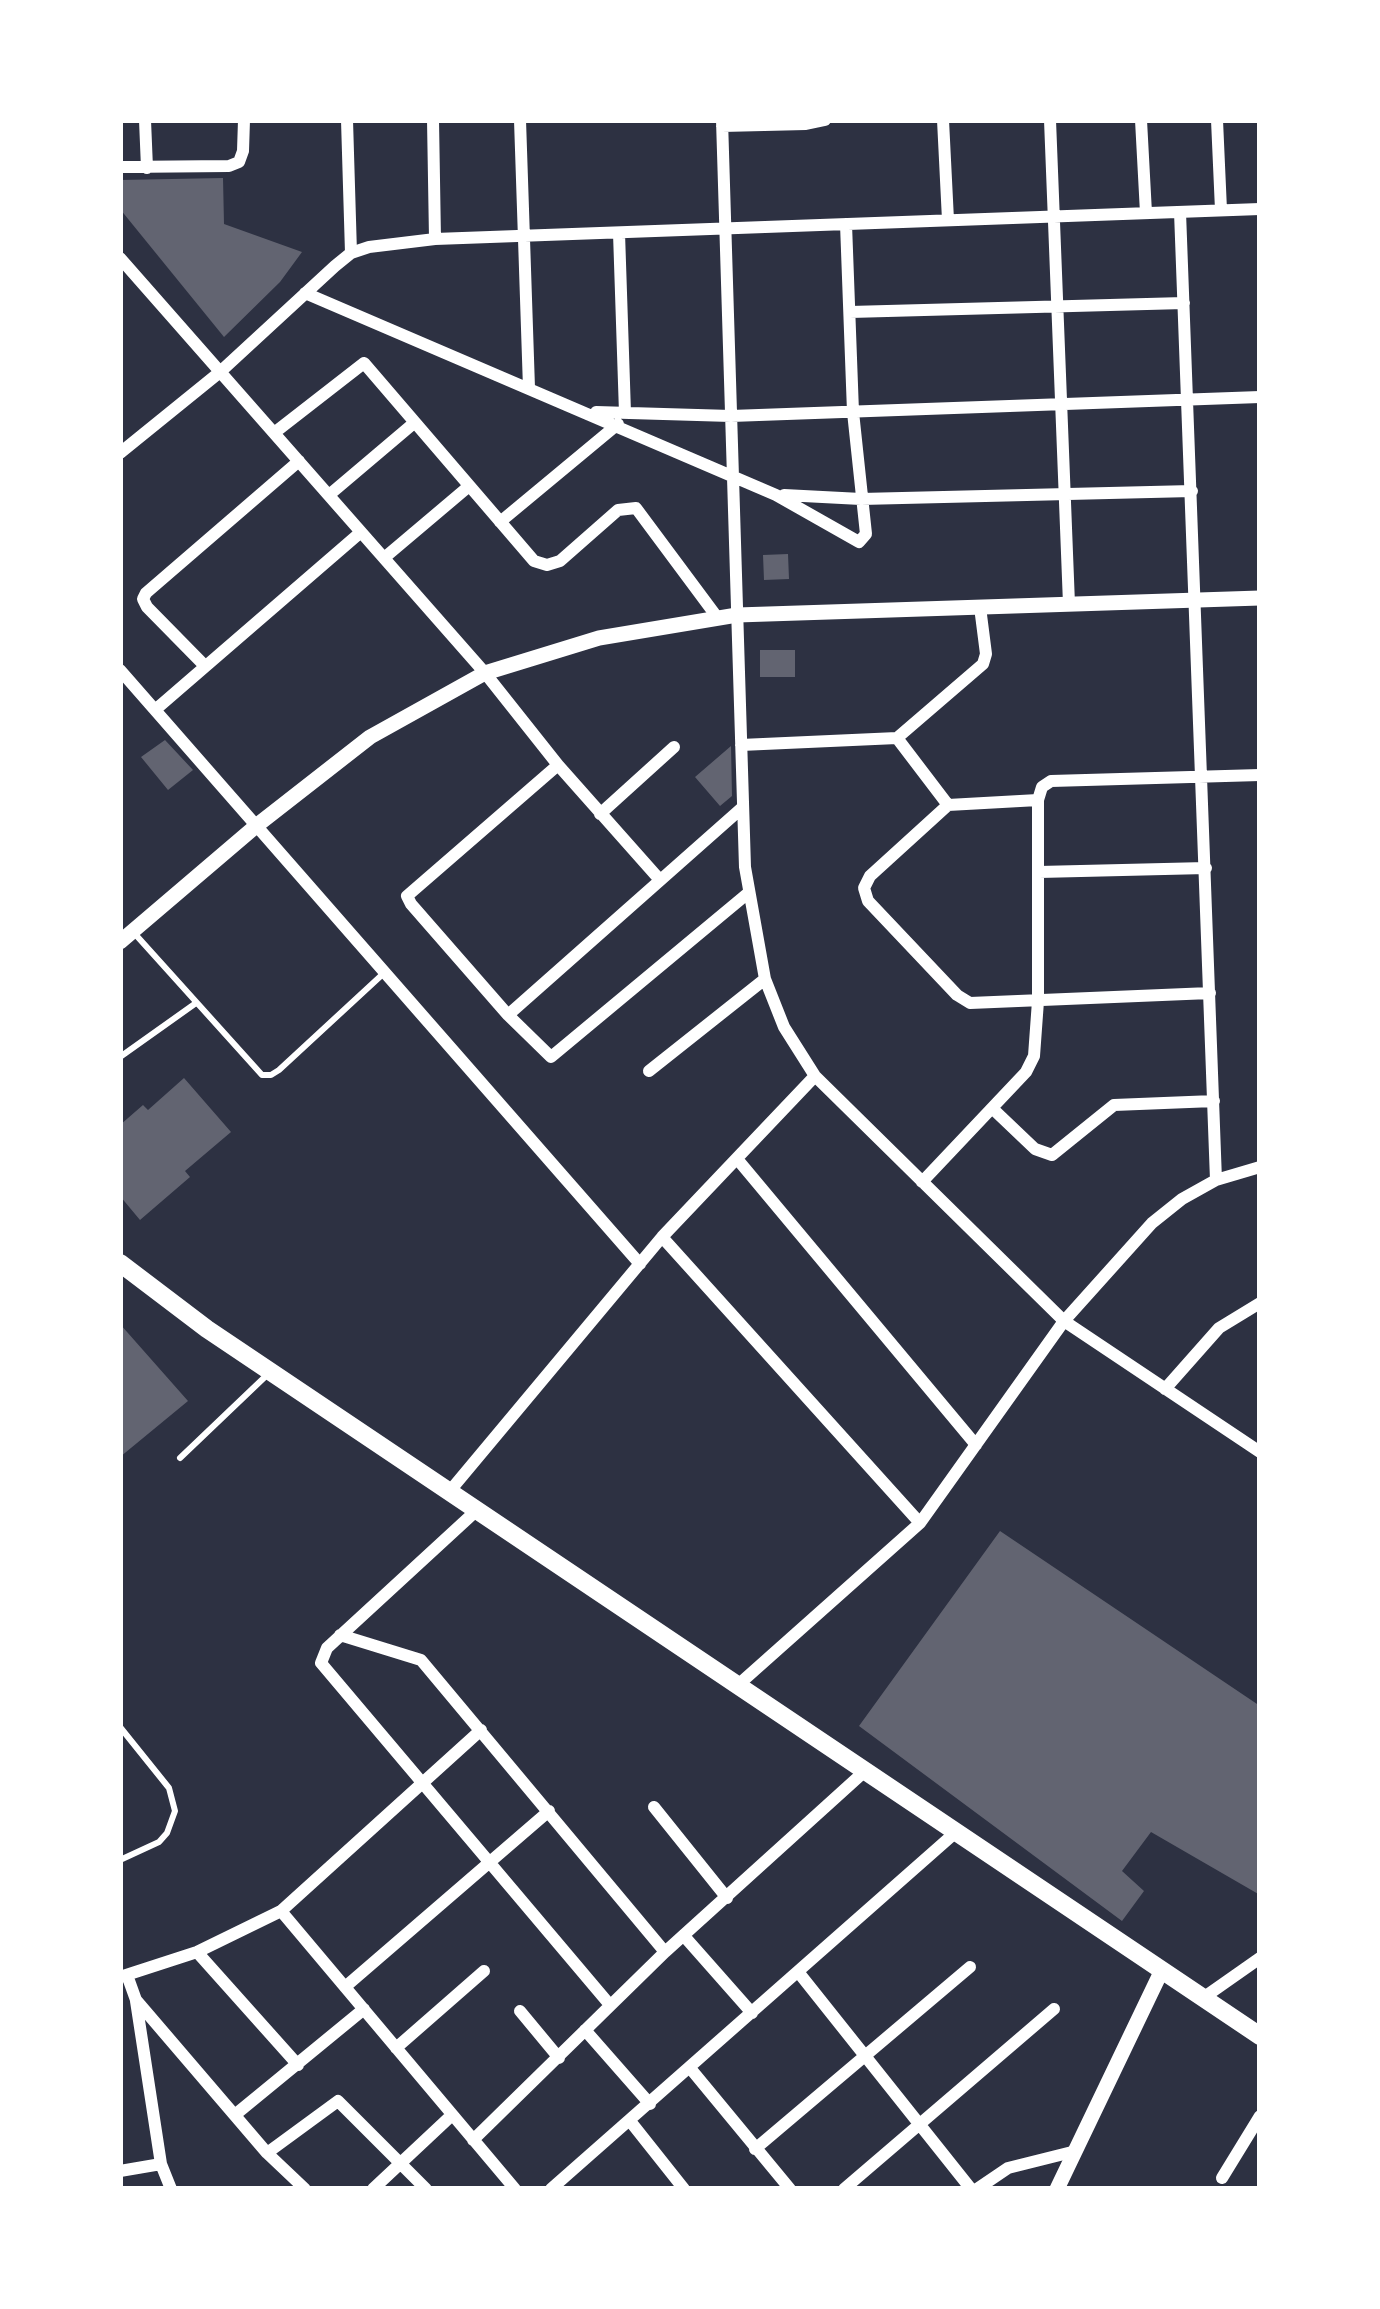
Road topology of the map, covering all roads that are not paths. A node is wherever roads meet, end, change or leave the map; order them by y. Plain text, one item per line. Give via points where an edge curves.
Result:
1 (145, 120) edge
2 (244, 120) edge
3 (347, 120) edge
4 (433, 120) edge
5 (520, 120) edge
6 (825, 120) edge
7 (943, 120) edge
8 (1050, 120) edge
9 (1141, 120) edge
10 (1217, 120) edge
11 (722, 123) edge
12 (120, 167) edge
13 (147, 168) junction
14 (1260, 209) edge
15 (1222, 210) junction
16 (1180, 212) junction
17 (1146, 213) junction
18 (1054, 216) junction
19 (948, 220) junction
20 (846, 224) junction
21 (724, 229) junction
22 (619, 232) junction
23 (526, 235) junction
24 (435, 238) junction
25 (351, 254) junction
26 (120, 258) edge
27 (305, 292) junction
28 (1184, 303) junction
29 (1057, 308) junction
30 (850, 312) junction
31 (220, 372) junction
32 (529, 388) junction
33 (1260, 397) edge
34 (1188, 401) junction
35 (1061, 405) junction
36 (853, 412) junction
37 (731, 416) junction
38 (621, 419) junction
39 (414, 423) junction
40 (274, 433) junction
41 (120, 453) edge
42 (299, 461) junction
43 (734, 479) junction
44 (467, 488) junction
45 (1192, 491) junction
46 (329, 495) junction
47 (776, 495) junction
48 (1064, 496) junction
49 (861, 499) junction
50 (500, 522) junction
51 (361, 532) junction
52 (384, 558) junction
53 (1260, 598) edge
54 (1196, 599) junction
55 (1070, 604) junction
56 (980, 607) junction
57 (736, 615) junction
58 (716, 617) junction
59 (205, 666) junction
60 (120, 670) edge
61 (485, 673) junction
62 (155, 710) junction
63 (897, 738) junction
64 (741, 745) junction
65 (674, 748) dead end
66 (558, 765) junction
67 (1260, 775) edge
68 (1203, 776) junction
69 (1038, 800) junction
70 (949, 805) junction
71 (742, 808) junction
72 (600, 814) junction
73 (256, 826) junction
74 (1206, 868) junction
75 (1039, 872) junction
76 (660, 880) junction
77 (747, 895) junction
78 (126, 937) edge
79 (384, 973) junction
80 (765, 979) junction
81 (1210, 993) junction
82 (1038, 1001) junction
83 (196, 1003) junction
84 (508, 1015) junction
85 (120, 1057) edge
86 (649, 1071) dead end
87 (815, 1076) junction
88 (1214, 1101) junction
89 (993, 1108) junction
90 (738, 1160) junction
91 (1260, 1167) edge
92 (1216, 1180) junction
93 (922, 1181) junction
94 (662, 1237) junction
95 (120, 1262) edge
96 (640, 1264) junction
97 (1260, 1303) edge
98 (1064, 1322) junction
99 (271, 1372) junction
100 (1166, 1389) junction
101 (976, 1445) junction
102 (1259, 1450) edge
103 (180, 1458) dead end
104 (449, 1492) junction
105 (477, 1510) junction
106 (920, 1523) junction
107 (340, 1635) junction
108 (738, 1685) junction
109 (120, 1727) edge
110 (481, 1730) junction
111 (865, 1771) junction
112 (421, 1785) junction
113 (654, 1807) dead end
114 (549, 1811) junction
115 (956, 1832) junction
116 (120, 1860) edge
117 (490, 1860) junction
118 (727, 1898) junction
119 (281, 1911) junction
120 (684, 1936) junction
121 (197, 1952) junction
122 (665, 1952) junction
123 (1260, 1958) edge
124 (970, 1967) dead end
125 (1162, 1970) junction
126 (484, 1971) dead end
127 (799, 1973) junction
128 (123, 1976) edge
129 (345, 1987) junction
130 (1203, 1998) junction
131 (136, 2000) junction
132 (610, 2005) junction
133 (364, 2009) junction
134 (1054, 2009) dead end
135 (520, 2012) dead end
136 (752, 2013) junction
137 (585, 2030) junction
138 (1260, 2036) edge
139 (396, 2048) junction
140 (862, 2056) junction
141 (559, 2058) junction
142 (298, 2065) junction
143 (690, 2068) junction
144 (650, 2104) junction
145 (236, 2114) junction
146 (452, 2115) junction
147 (1260, 2116) edge
148 (630, 2121) junction
149 (918, 2124) junction
150 (473, 2140) junction
151 (755, 2149) junction
152 (1072, 2152) junction
153 (267, 2153) junction
154 (401, 2162) junction
155 (161, 2164) junction
156 (120, 2170) edge
157 (1222, 2178) dead end
158 (171, 2189) edge
159 (305, 2189) edge
160 (373, 2189) edge
161 (426, 2189) edge
162 (515, 2189) edge
163 (550, 2189) edge
164 (683, 2189) edge
165 (790, 2189) edge
166 (844, 2189) edge
167 (974, 2189) edge
168 (1057, 2189) edge

1 - 13 street
2 - 13 street via 238,162
3 - 25 street
4 - 24 street
5 - 23 street
6 - 11 street
7 - 19 street
8 - 18 street
9 - 17 street
10 - 15 street
11 - 21 street
12 - 13 street
14 - 15 street
15 - 16 street
16 - 17 street
16 - 28 street
17 - 18 street
18 - 19 street
18 - 29 street
19 - 20 street
20 - 21 street
20 - 30 street
21 - 22 street
21 - 37 street
22 - 23 street
22 - 38 street
23 - 24 street
23 - 32 street
24 - 25 street
25 - 27 street
26 - 31 street
27 - 31 street
27 - 32 street
28 - 29 street
28 - 34 street
29 - 30 street
29 - 35 street
30 - 36 street
31 - 40 street
31 - 41 street
32 - 38 street
33 - 34 street
34 - 35 street
34 - 45 street
35 - 36 street
35 - 48 street
36 - 37 street
36 - 49 street
37 - 38 street
37 - 43 street
38 - 43 street
38 - 50 street
39 - 40 street via 364,363
39 - 44 street
39 - 46 street
40 - 42 street
42 - 46 street
42 - 59 street via 146,592 147,608
43 - 47 street
43 - 57 street
44 - 50 street
44 - 52 street
45 - 48 street
45 - 54 street
46 - 51 street
47 - 49 street
47 - 49 street via 859,542 866,534
48 - 49 street
48 - 55 street
50 - 58 street via 534,561 548,565 618,510 636,508
51 - 52 street
51 - 59 street
52 - 61 street
53 - 54 street
54 - 55 street
54 - 68 street
55 - 56 street
56 - 57 street
56 - 63 street via 982,664
57 - 58 street
57 - 64 street
58 - 61 street via 598,638
59 - 62 street
60 - 62 street
61 - 66 street
61 - 73 street via 370,737
62 - 73 street
63 - 64 street
63 - 70 street
64 - 71 street
65 - 72 street
66 - 72 street
66 - 84 street via 407,896
67 - 68 street
68 - 69 street via 1052,781
68 - 74 street
69 - 70 street
69 - 75 street
70 - 82 street via 870,876 868,901 963,999
71 - 76 street
71 - 77 street
72 - 76 street
73 - 78 street
73 - 79 street
74 - 75 street
74 - 81 street
75 - 82 street
76 - 84 street
77 - 80 street
77 - 84 street via 557,1056
78 - 83 lane
79 - 83 lane via 272,1075 256,1070
79 - 96 street
80 - 86 street
80 - 87 street
81 - 82 street
81 - 88 street
82 - 89 street via 1031,1064
83 - 85 lane
87 - 90 street
87 - 93 street
88 - 89 street via 1114,1105 1052,1155
88 - 92 street
89 - 93 street
90 - 94 street
90 - 101 street
91 - 92 street
92 - 98 street via 1152,1222
93 - 98 street
94 - 96 street
94 - 106 street
95 - 99 highway
96 - 104 street
97 - 100 street via 1219,1328
98 - 100 street
98 - 101 street
99 - 103 lane
99 - 104 highway
100 - 102 street
101 - 106 street
104 - 105 highway
105 - 107 street
105 - 108 highway
106 - 108 street
107 - 110 street via 421,1660
107 - 112 street via 322,1654 324,1671
108 - 111 highway
109 - 116 lane via 170,1788 175,1811 159,1842
110 - 112 street
110 - 114 street
111 - 115 highway
111 - 118 street
112 - 117 street
112 - 119 street
113 - 118 street
114 - 117 street
114 - 122 street
115 - 125 highway
115 - 127 street
117 - 129 street
117 - 132 street
118 - 120 street
119 - 121 street
119 - 129 street
120 - 122 street
120 - 136 street
121 - 128 street
121 - 142 street
122 - 132 street
123 - 130 street
124 - 140 street
125 - 130 highway
125 - 152 street
126 - 139 street
127 - 136 street
127 - 140 street
128 - 131 street
129 - 133 street
130 - 138 highway
131 - 145 street
131 - 155 street
132 - 137 street
133 - 139 street
133 - 142 street
134 - 149 street
135 - 141 street
136 - 143 street
137 - 141 street
137 - 144 street
139 - 146 street
140 - 149 street
140 - 151 street
141 - 150 street
142 - 145 street
143 - 144 street
143 - 151 street
144 - 148 street
145 - 153 street
146 - 150 street
146 - 154 street
147 - 157 street
148 - 163 street
148 - 164 street
149 - 166 street
149 - 167 street
150 - 162 street
151 - 165 street
152 - 167 street via 1008,2168
152 - 168 street
153 - 154 street via 338,2101
153 - 159 street
154 - 160 street
154 - 161 street
155 - 156 street
155 - 158 street

